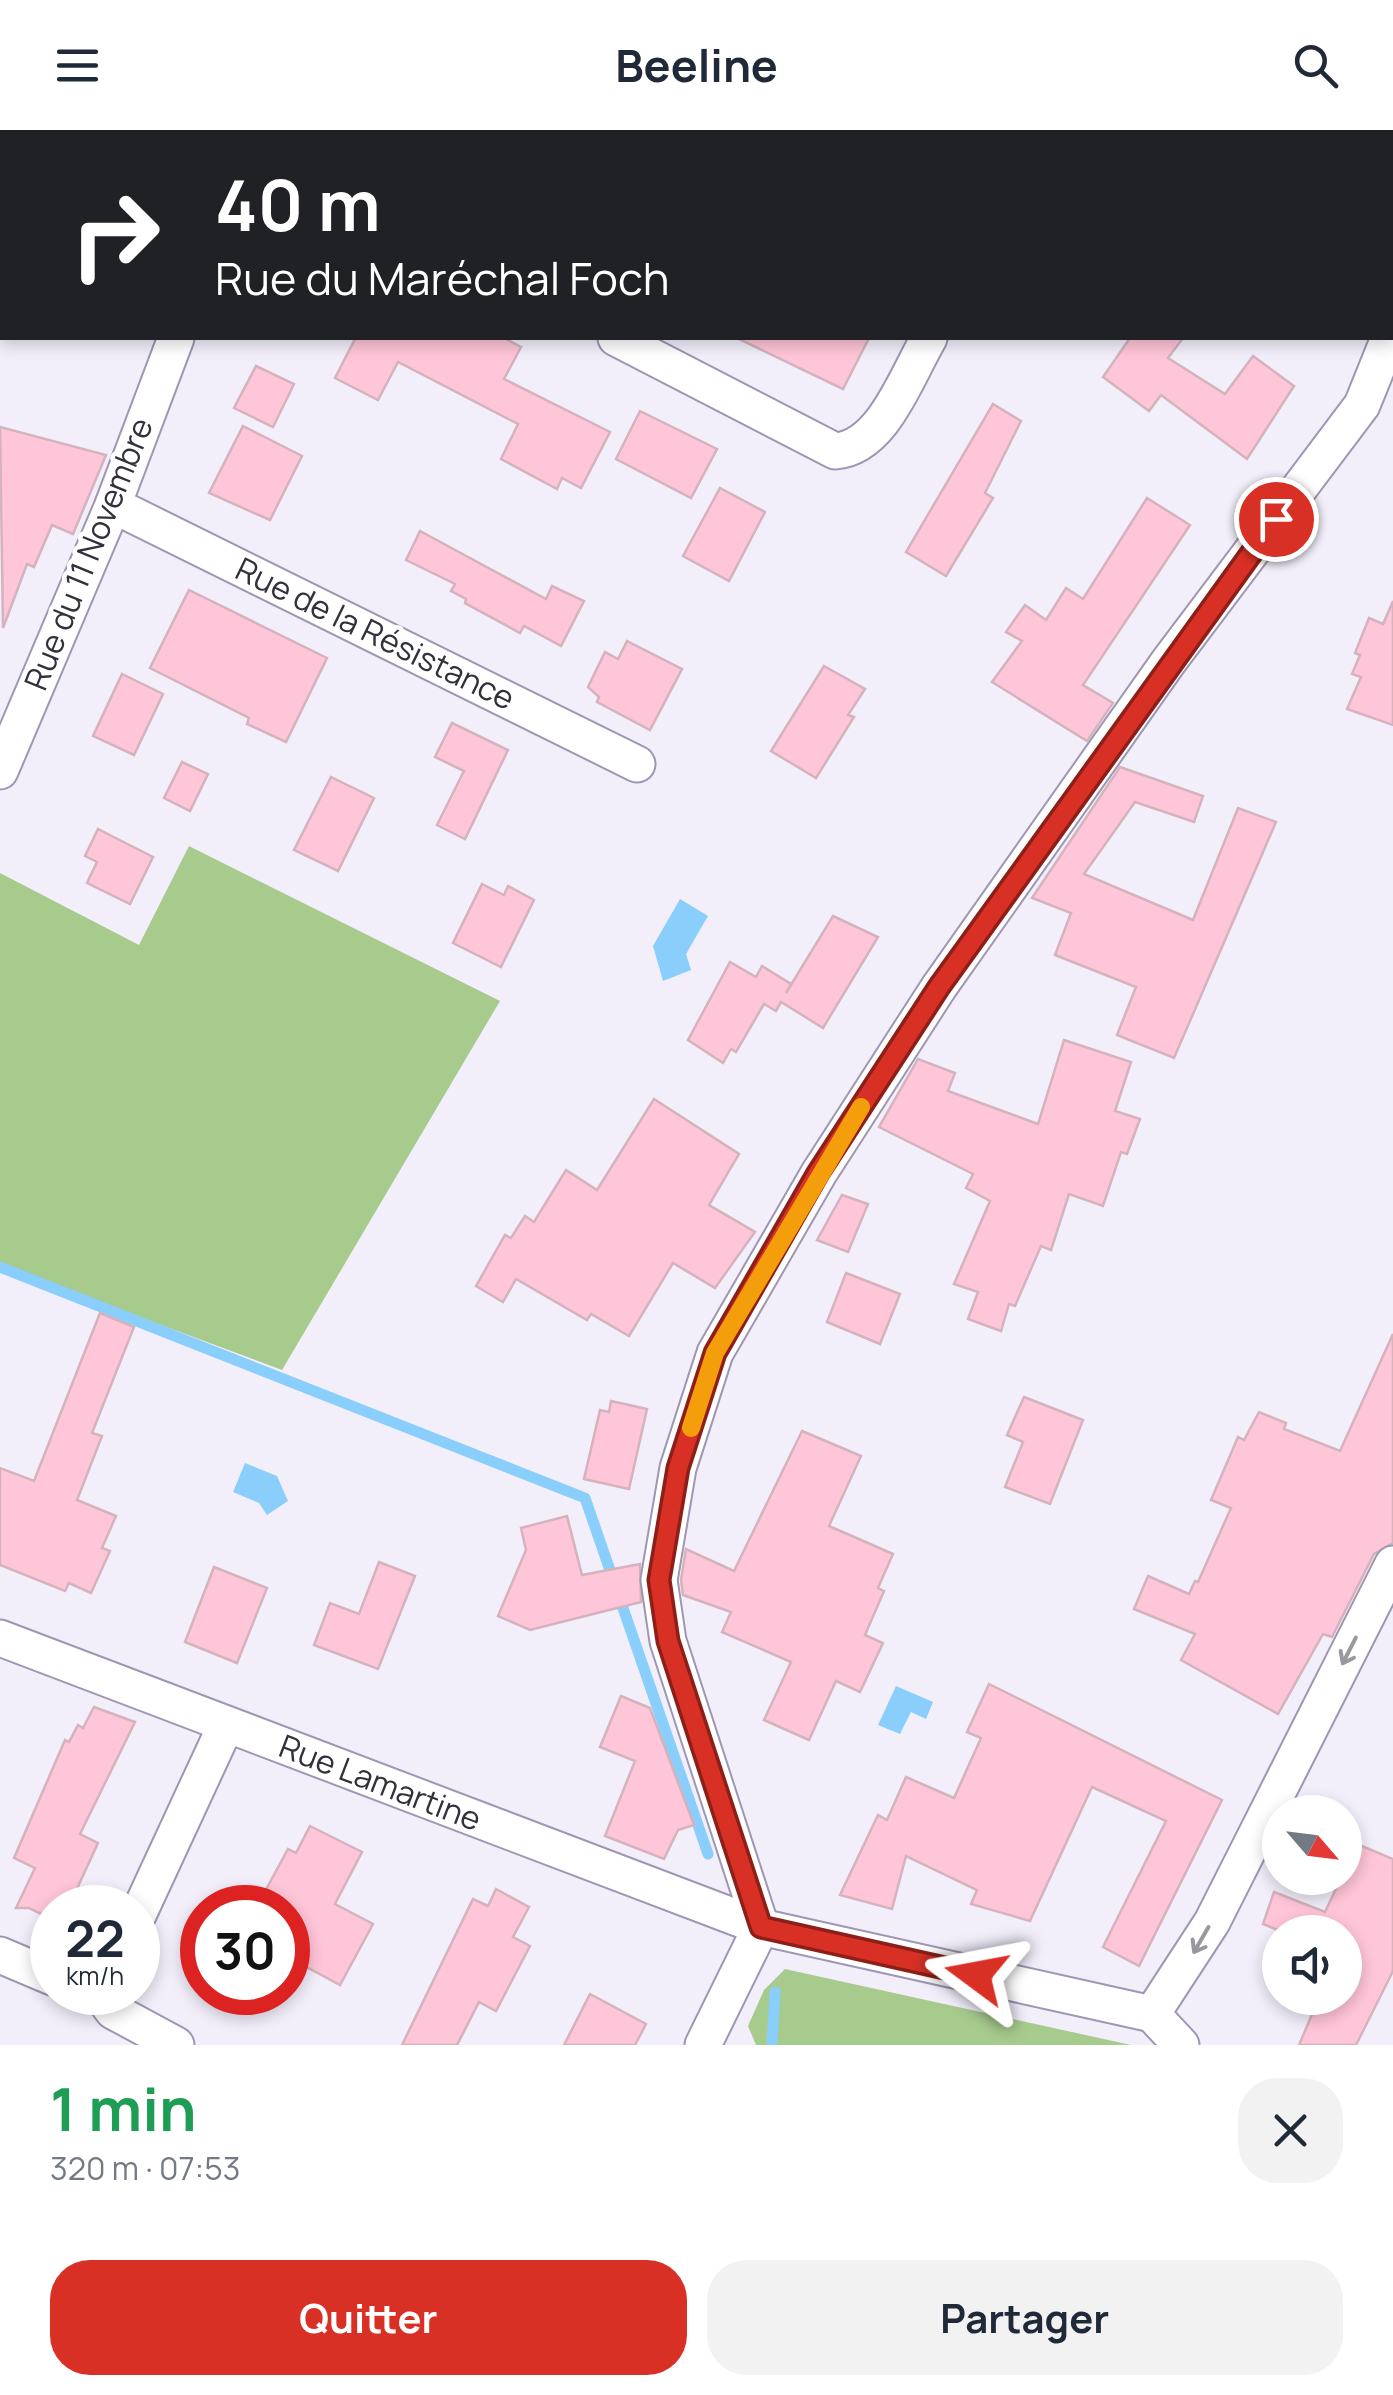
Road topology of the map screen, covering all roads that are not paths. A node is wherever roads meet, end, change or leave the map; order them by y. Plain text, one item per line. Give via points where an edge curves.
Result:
1 (175, 340) edge
2 (620, 340) edge
3 (929, 340) edge
4 (1390, 340) edge
5 (113, 504) junction
6 (638, 764) dead end
7 (0, 770) edge
8 (1393, 1564) edge
9 (0, 1638) edge
10 (226, 1725) junction
11 (152, 1885) edge
12 (761, 1927) junction
13 (0, 1954) edge
14 (30, 1968) edge
15 (1152, 2014) junction
16 (120, 2015) edge
17 (176, 2045) edge
18 (702, 2045) edge
19 (1181, 2045) edge

1 - 5 street, Rue du 11 Novembre
2 - 3 street via 835,451 854,450 872,434
4 - 12 street via 1362,404 939,987 818,1173 715,1353 678,1468 659,1580 668,1641
5 - 6 street, Rue de la Résistance
5 - 7 street, Rue du 11 Novembre
8 -> 15 street via 1212,1922
9 - 10 street, Rue Lamartine
10 - 11 street
10 - 12 street, Rue Lamartine
12 - 15 street, Rue Lamartine
12 - 18 street
13 - 14 street
15 - 19 street
16 - 17 street

